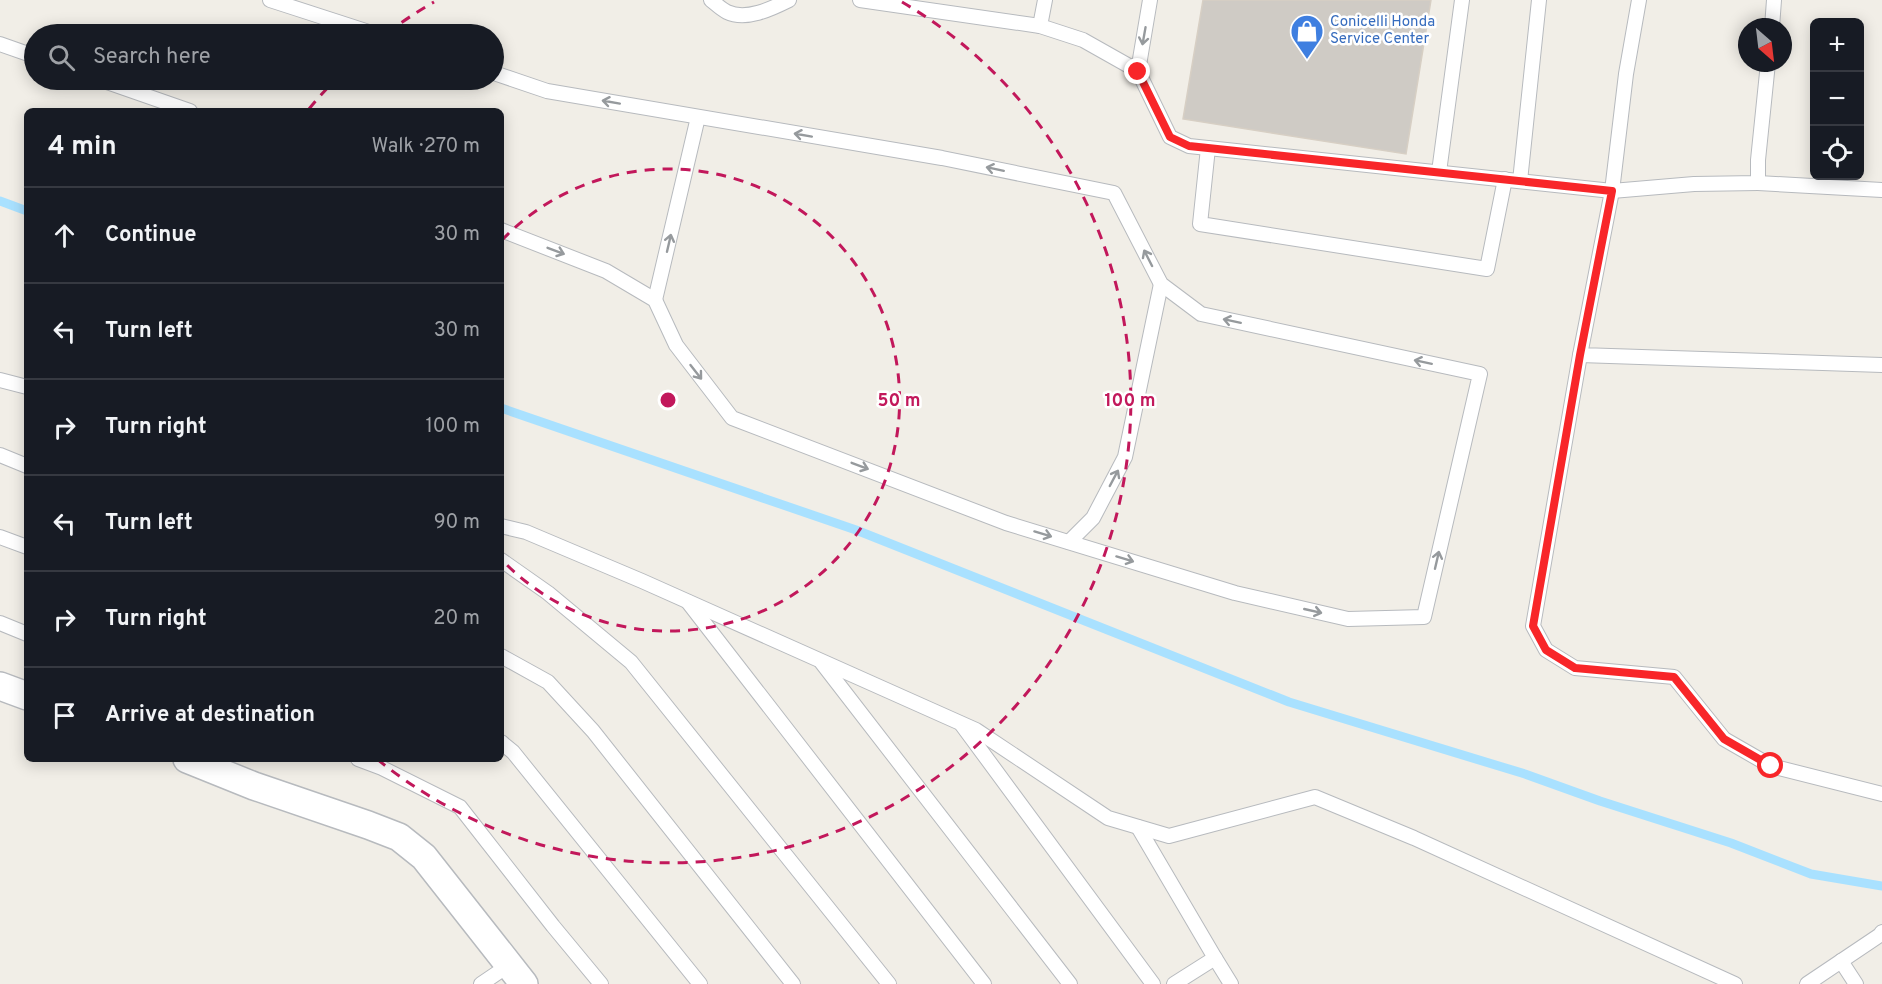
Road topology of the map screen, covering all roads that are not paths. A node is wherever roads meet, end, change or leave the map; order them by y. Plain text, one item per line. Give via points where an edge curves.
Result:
1 (270, 0) edge
2 (711, 0) edge
3 (789, 0) edge
4 (860, 0) edge
5 (965, 0) edge
6 (1045, 0) edge
7 (1150, 0) edge
8 (1462, 0) edge
9 (1539, 0) edge
10 (1639, 0) edge
11 (1774, 0) edge
12 (878, 1) edge
13 (769, 4) edge
14 (963, 15) junction
15 (1773, 18) edge
16 (344, 24) edge
17 (1040, 26) junction
18 (0, 44) edge
19 (24, 52) edge
20 (1138, 72) junction
21 (1767, 72) edge
22 (504, 76) edge
23 (130, 90) edge
24 (181, 108) edge
25 (698, 117) junction
26 (1208, 148) junction
27 (1439, 172) junction
28 (1506, 179) junction
29 (1520, 181) junction
30 (1758, 183) junction
31 (1882, 190) edge
32 (1612, 191) junction
33 (504, 231) edge
34 (1161, 285) junction
35 (655, 300) junction
36 (1580, 355) junction
37 (1882, 365) edge
38 (0, 380) edge
39 (24, 386) edge
40 (0, 455) edge
41 (24, 465) edge
42 (504, 527) edge
43 (0, 537) edge
44 (1069, 542) junction
45 (24, 546) edge
46 (504, 562) edge
47 (687, 601) junction
48 (0, 623) edge
49 (24, 633) edge
50 (504, 659) edge
51 (820, 660) junction
52 (0, 686) edge
53 (24, 695) edge
54 (960, 723) junction
55 (504, 744) edge
56 (194, 762) edge
57 (366, 762) edge
58 (1882, 794) edge
59 (1138, 827) junction
60 (1882, 932) edge
61 (1215, 958) junction
62 (1841, 961) junction
63 (517, 974) edge
64 (1727, 983) edge
65 (481, 984) edge
66 (601, 984) edge
67 (700, 984) edge
68 (793, 984) edge
69 (889, 984) edge
70 (984, 984) edge
71 (1070, 984) edge
72 (1153, 984) edge
73 (1174, 984) edge
74 (1231, 984) edge
75 (1807, 984) edge
76 (1856, 984) edge

1 - 16 lane
2 - 13 lane via 728,12 751,15
3 - 13 lane
4 - 12 lane
5 - 14 lane
6 - 17 lane
7 -> 20 lane
8 - 27 lane
9 - 29 lane
10 - 32 lane
11 - 15 lane
12 - 14 lane
14 - 17 lane
17 - 20 lane via 1083,40
18 - 19 lane
20 - 26 lane via 1170,137 1189,146
21 - 30 lane
25 -> 22 lane via 547,91
23 - 24 lane
34 -> 25 lane via 1114,193 942,158
35 -> 25 lane
26 - 27 lane
26 - 28 lane via 1200,225 1487,269
27 - 28 lane
28 - 29 lane
29 - 32 lane
30 - 31 lane
30 - 32 lane
32 - 36 lane
33 -> 35 lane via 606,271
44 -> 34 lane via 1093,519 1125,457
44 -> 34 lane via 1235,593 1348,619 1424,617 1480,374 1201,314
35 -> 44 lane via 676,345 732,418 1006,523
36 - 37 lane
36 - 58 lane via 1533,626 1546,650 1575,668 1674,677 1724,739 1771,766
38 - 39 lane
40 - 41 lane
42 - 47 lane via 526,532
43 - 45 lane
46 - 69 lane via 549,593 631,662
47 - 51 lane
47 - 70 lane
48 - 49 lane
50 - 68 lane via 548,682 593,731
51 - 54 lane
51 - 71 lane
52 - 53 street
54 - 59 lane via 1108,818
54 - 72 lane
55 - 67 lane
56 - 63 street via 399,837 424,857
57 - 66 lane via 460,807
59 - 61 lane
59 - 64 lane via 1169,836 1315,798 1414,838
60 - 62 lane
61 - 73 lane
61 - 74 lane
62 - 75 lane
62 - 76 lane
63 - 65 lane

